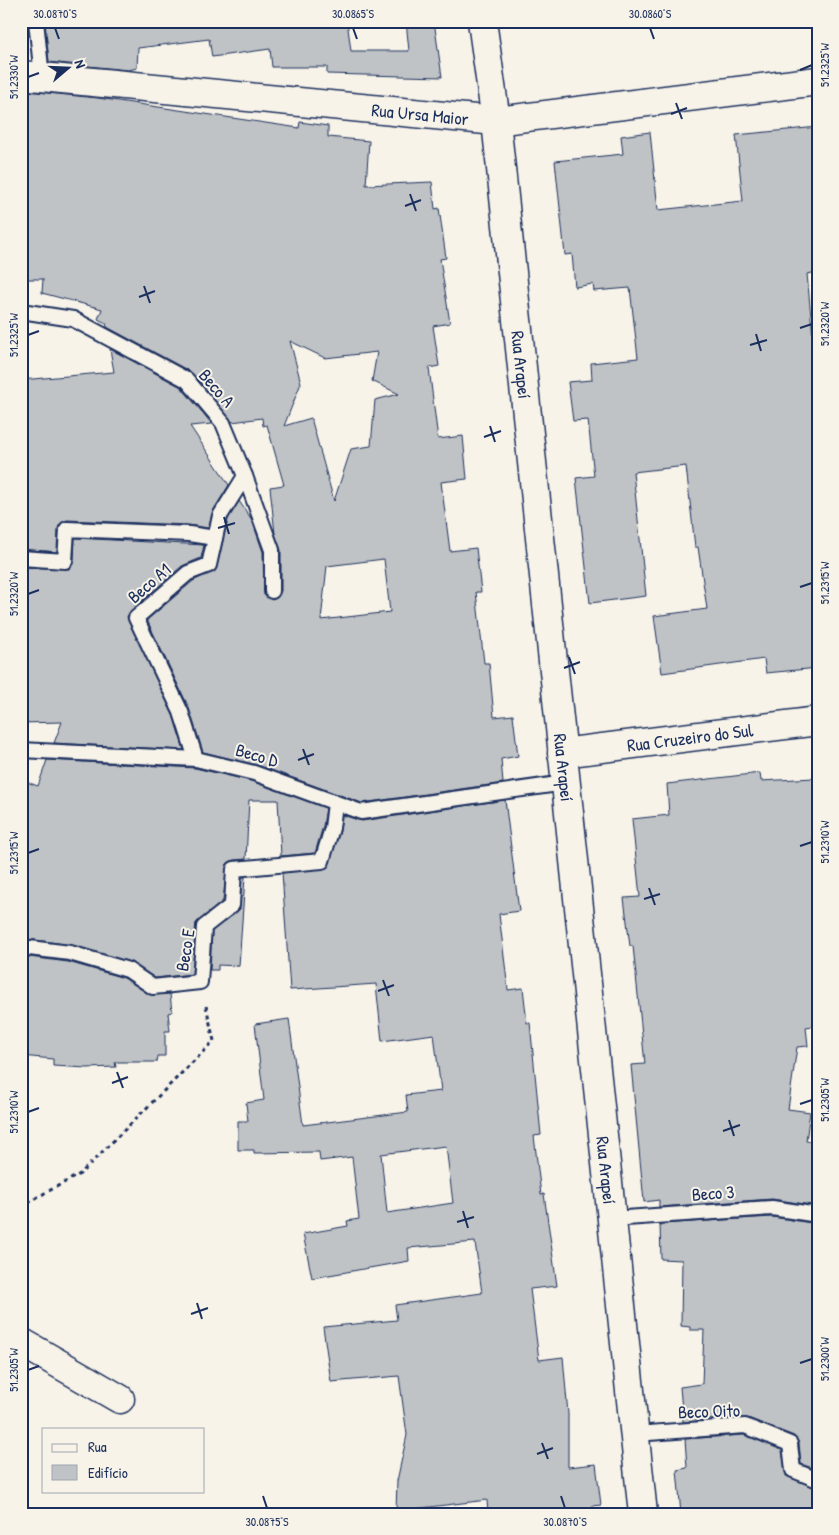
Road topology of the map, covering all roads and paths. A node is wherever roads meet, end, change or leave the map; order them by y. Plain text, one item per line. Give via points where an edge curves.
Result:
1 (36, 21) edge
2 (482, 21) edge
3 (32, 76) edge
4 (818, 81) edge
5 (496, 121) junction
6 (21, 311) edge
7 (244, 476) junction
8 (215, 538) junction
9 (21, 558) edge
10 (272, 591) dead end
11 (818, 721) edge
12 (21, 750) edge
13 (562, 753) junction
14 (196, 759) junction
15 (565, 783) junction
16 (335, 804) junction
17 (21, 947) edge
18 (200, 982) junction
19 (21, 1206) edge
20 (818, 1215) edge
21 (611, 1219) junction
22 (21, 1342) edge
23 (120, 1399) dead end
24 (634, 1434) junction
25 (818, 1480) edge
26 (643, 1514) edge

1 - 3 lane
2 - 5 street, Rua Arapeí
3 - 5 street, Rua Ursa Maior
4 - 5 street, Rua Ursa Maior
5 - 13 street, Rua Arapeí
6 - 7 lane, Beco A via 73,319 187,380 223,423
7 - 8 lane, Beco A1 via 220,516
7 - 10 lane, Beco A via 272,550
8 - 9 lane via 189,534 67,530 65,561
8 - 14 lane, Beco A1 via 209,565 188,574 136,618 181,712
11 - 13 street, Rua Cruzeiro do Sul
12 - 14 lane, Beco D
13 - 15 street, Rua Arapeí
14 - 16 lane, Beco D via 254,773 309,791
15 - 16 lane, Beco D via 361,812
15 - 21 street, Rua Arapeí
16 - 18 lane, Beco E via 322,861 234,869 232,906 204,927
17 - 18 lane, Beco E via 70,953 128,970 153,986
18 - 19 path via 214,1041 80,1174
20 - 21 lane, Beco 3 via 772,1208
21 - 24 street, Rua Arapeí
22 - 23 street
24 - 25 lane, Beco Oito via 745,1426 790,1444 793,1470
24 - 26 street, Rua Arapeí

